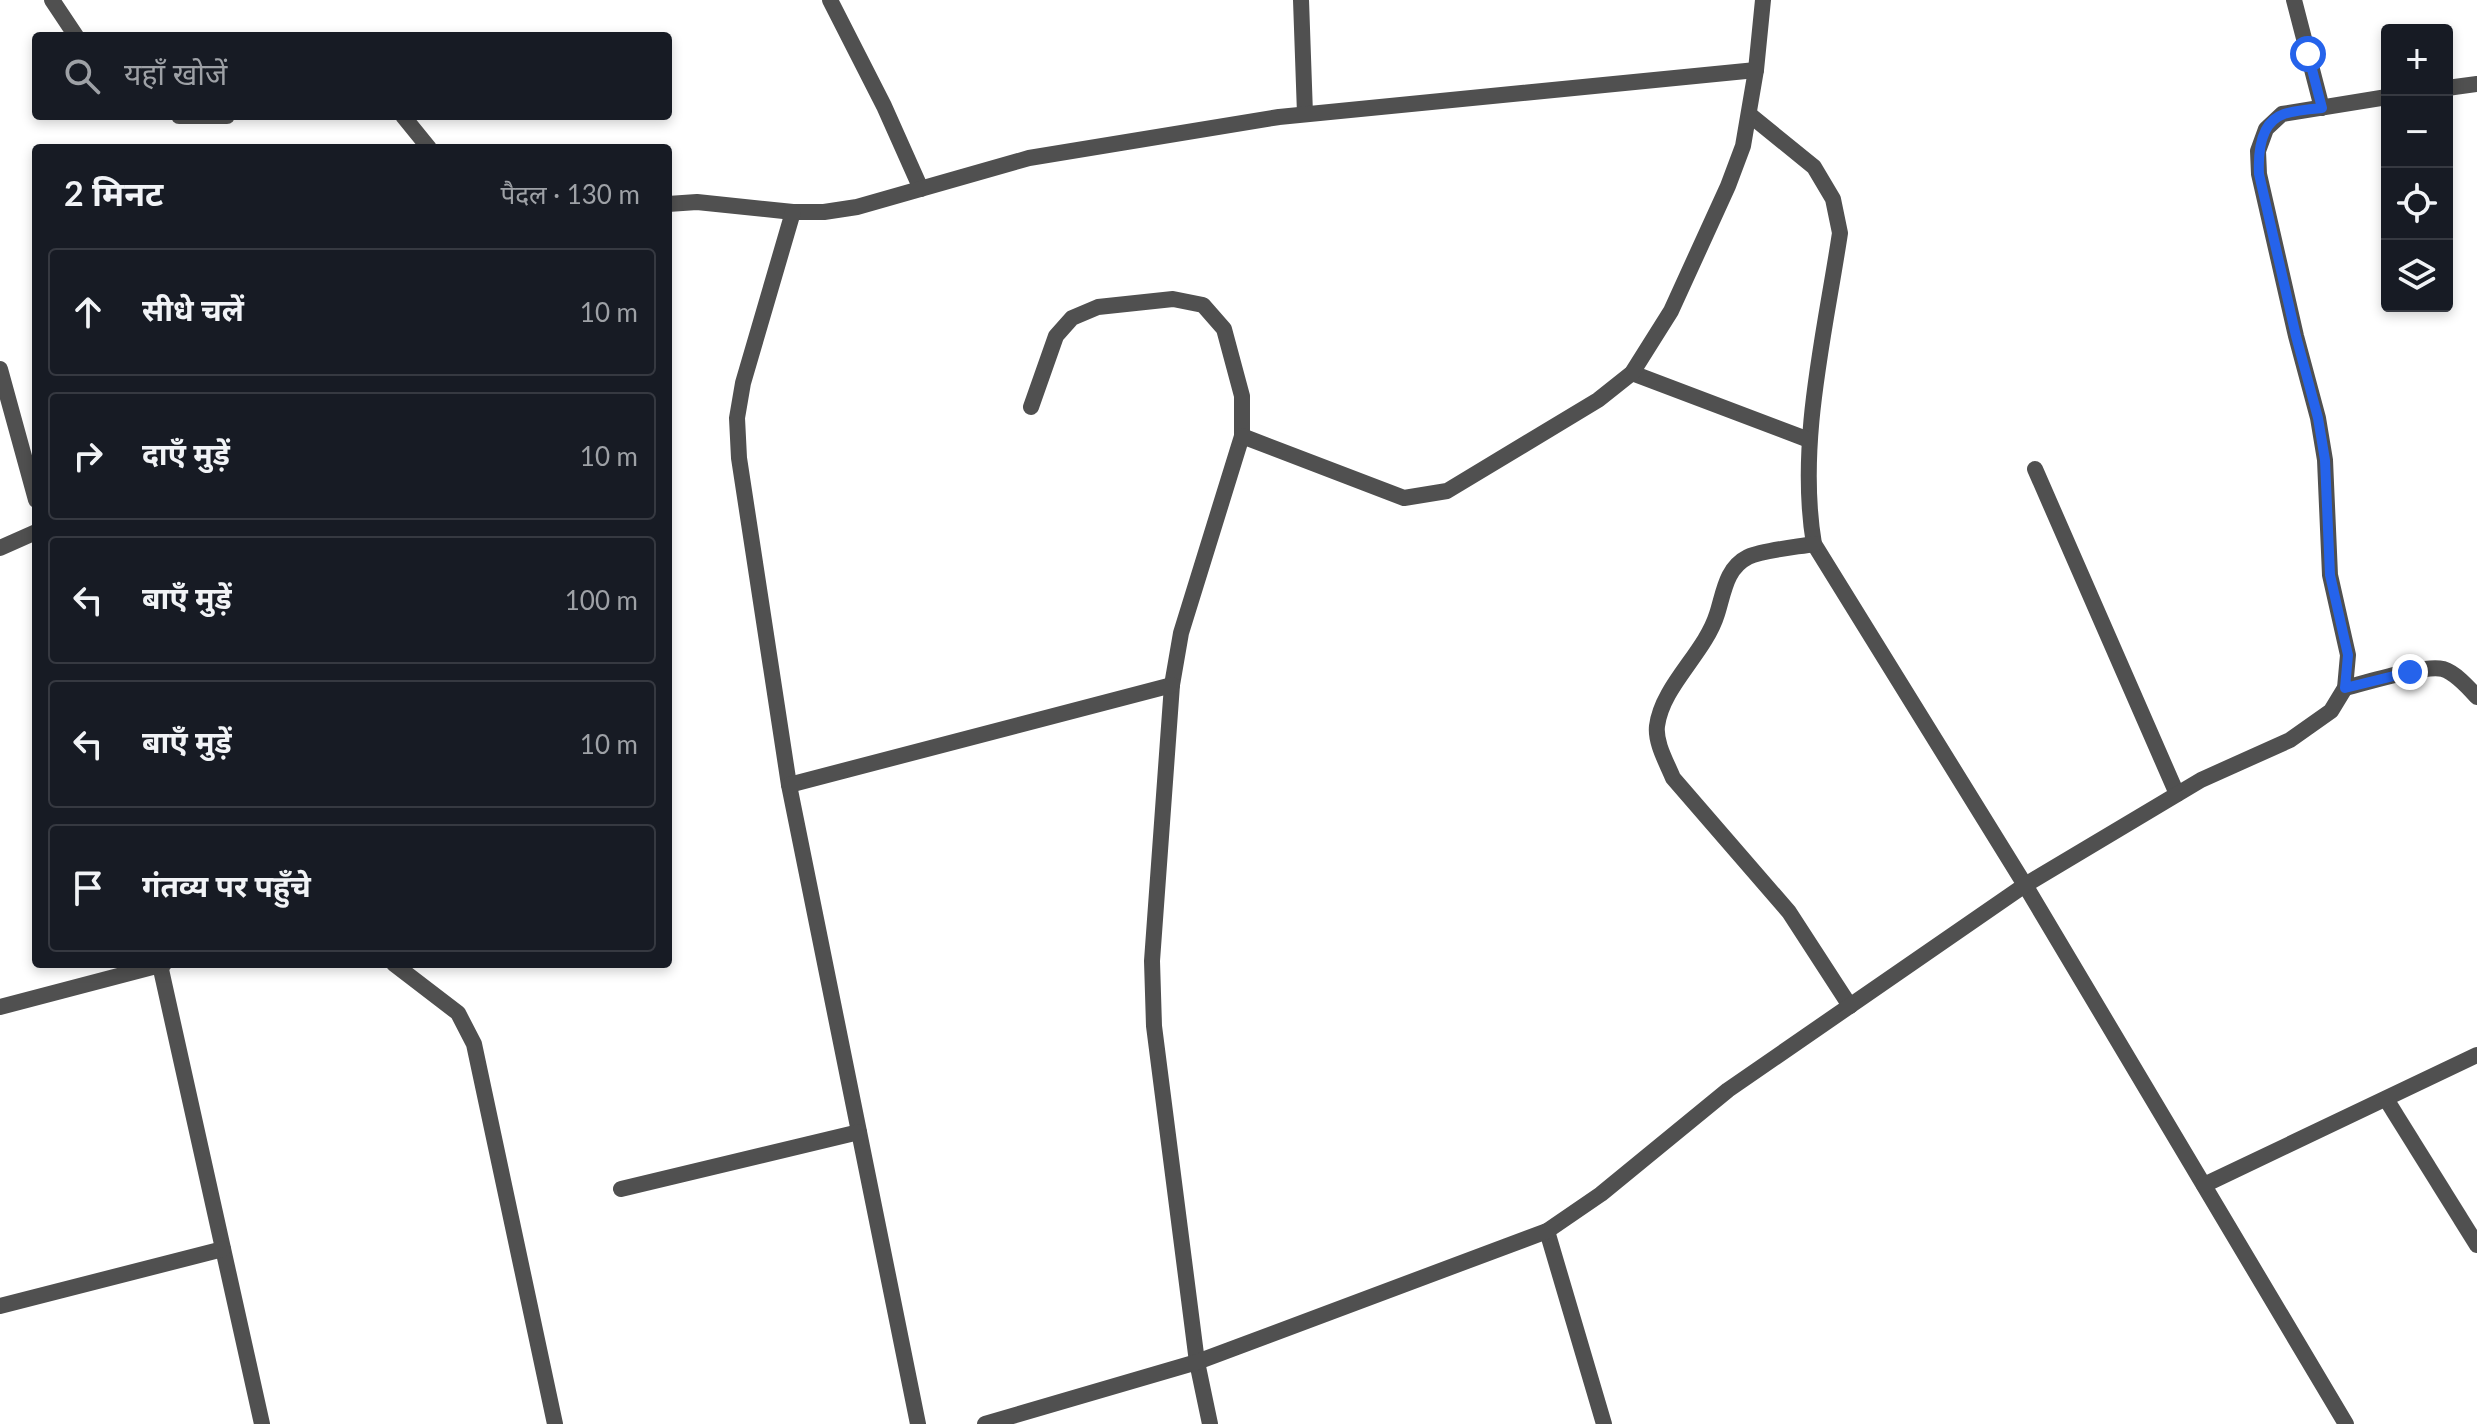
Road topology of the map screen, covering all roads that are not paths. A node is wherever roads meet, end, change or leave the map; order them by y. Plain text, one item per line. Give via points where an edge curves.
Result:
1 (52, 0) edge
2 (830, 0) edge
3 (1301, 0) edge
4 (1763, 0) edge
5 (2294, 0) edge
6 (73, 32) edge
7 (1756, 70) junction
8 (2477, 84) edge
9 (2453, 87) edge
10 (2381, 98) edge
11 (2322, 108) junction
12 (1305, 114) junction
13 (1750, 115) junction
14 (406, 120) edge
15 (426, 144) edge
16 (921, 189) junction
17 (672, 204) edge
18 (793, 212) junction
19 (0, 369) edge
20 (1632, 373) junction
21 (1031, 407) dead end
22 (1242, 436) junction
23 (1809, 440) junction
24 (2035, 469) dead end
25 (32, 485) edge
26 (32, 534) edge
27 (1814, 544) junction
28 (0, 548) edge
29 (1172, 685) junction
30 (2345, 688) junction
31 (2477, 697) edge
32 (789, 785) junction
33 (2177, 794) junction
34 (2025, 885) junction
35 (147, 968) edge
36 (163, 968) edge
37 (399, 968) edge
38 (1850, 1006) junction
39 (0, 1007) edge
40 (2477, 1055) edge
41 (2386, 1099) junction
42 (859, 1132) junction
43 (2204, 1185) junction
44 (621, 1189) dead end
45 (1547, 1231) junction
46 (2477, 1245) edge
47 (223, 1249) junction
48 (0, 1306) edge
49 (1197, 1362) junction
50 (262, 1424) edge
51 (555, 1424) edge
52 (918, 1424) edge
53 (985, 1424) edge
54 (1210, 1424) edge
55 (1604, 1424) edge
56 (2346, 1424) edge

1 - 6 street
2 - 16 street
3 - 12 street
4 - 7 street
5 - 11 street
7 - 12 street
7 - 13 street
8 - 9 street
10 - 11 street
11 - 30 street via 2282,114 2266,129 2258,151 2323,446 2330,575 2348,655
12 - 16 street via 1029,158
13 - 20 street via 1728,186 1690,270
13 - 23 street via 1814,167 1833,199 1840,233
14 - 15 street
16 - 18 street via 857,207
17 - 18 street
18 - 32 street via 737,418
19 - 25 street
20 - 22 street via 1598,400 1447,491 1404,498
20 - 23 street
21 - 22 street via 1056,336 1072,318 1098,307 1173,299 1203,305 1224,329 1242,396
22 - 29 street via 1181,633
23 - 27 street via 1808,508
24 - 33 street
26 - 28 street
27 - 34 street
27 - 38 street via 1748,557 1727,576 1716,617 1670,692 1657,727 1673,778 1789,912
29 - 32 street
29 - 49 street via 1152,961 1154,1026
30 - 31 street via 2443,669
30 - 33 street via 2331,711 2290,740
32 - 42 street
33 - 34 street
34 - 38 street
34 - 43 street
35 - 39 street
36 - 47 street
37 - 51 street via 458,1013 474,1044
38 - 45 street via 1728,1090
40 - 41 street
41 - 43 street
41 - 46 street
42 - 44 street
42 - 52 street
43 - 56 street
45 - 49 street
45 - 55 street
47 - 48 street
47 - 50 street
49 - 53 street
49 - 54 street

